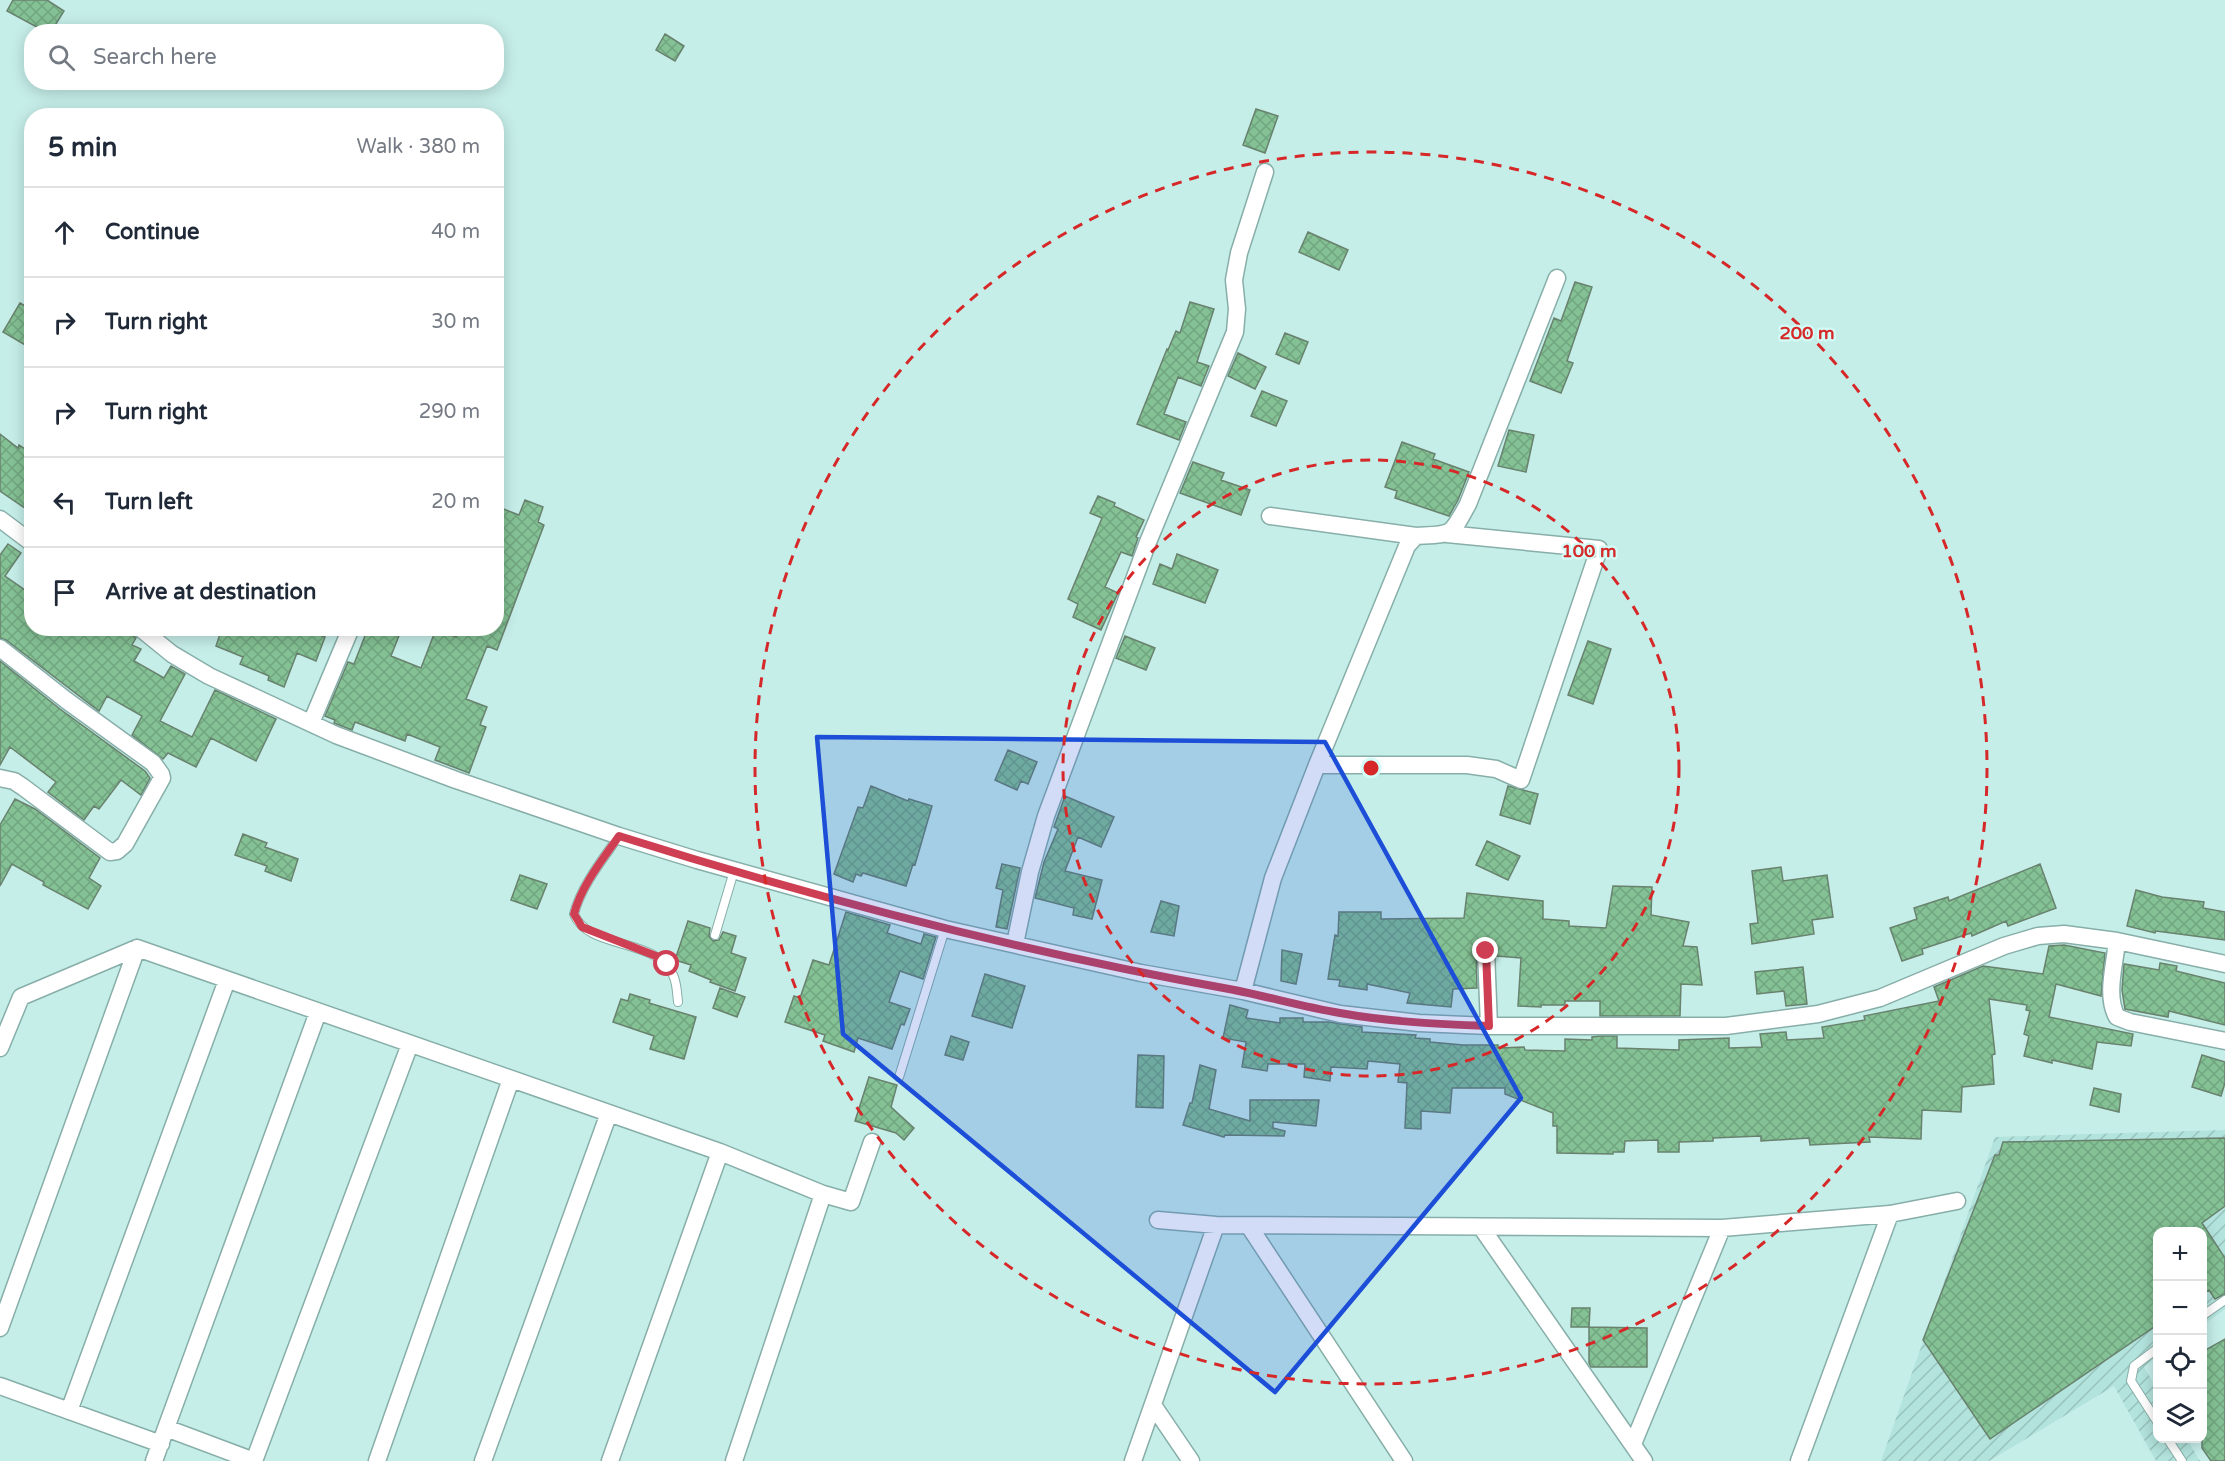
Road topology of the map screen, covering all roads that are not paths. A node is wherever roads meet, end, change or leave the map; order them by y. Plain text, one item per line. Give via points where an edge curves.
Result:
1 (1265, 172) dead end
2 (1557, 278) dead end
3 (1270, 516) dead end
4 (0, 519) edge
5 (1447, 534) junction
6 (1416, 536) junction
7 (24, 537) edge
8 (150, 636) edge
9 (348, 636) edge
10 (0, 648) edge
11 (311, 723) junction
12 (1317, 765) junction
13 (0, 778) edge
14 (619, 836) junction
15 (734, 871) junction
16 (945, 929) junction
17 (716, 935) dead end
18 (2117, 941) junction
19 (1016, 944) junction
20 (137, 948) junction
21 (1486, 951) dead end
22 (2225, 964) edge
23 (227, 980) junction
24 (1243, 991) junction
25 (678, 1002) dead end
26 (318, 1012) junction
27 (1489, 1026) junction
28 (2225, 1041) edge
29 (410, 1044) junction
30 (0, 1048) edge
31 (899, 1077) dead end
32 (511, 1079) junction
33 (609, 1113) junction
34 (872, 1142) dead end
35 (720, 1152) junction
36 (823, 1194) junction
37 (1957, 1201) dead end
38 (1890, 1214) junction
39 (1158, 1220) dead end
40 (1216, 1226) junction
41 (1250, 1226) junction
42 (1481, 1227) junction
43 (1722, 1228) junction
44 (2225, 1300) edge
45 (2207, 1313) edge
46 (0, 1328) edge
47 (2153, 1351) edge
48 (0, 1386) edge
49 (1153, 1405) junction
50 (69, 1411) junction
51 (2153, 1417) edge
52 (164, 1436) junction
53 (2171, 1443) edge
54 (1633, 1444) junction
55 (154, 1461) edge
56 (377, 1461) edge
57 (483, 1461) edge
58 (610, 1461) edge
59 (734, 1461) edge
60 (1133, 1461) edge
61 (1191, 1461) edge
62 (1404, 1461) edge
63 (1644, 1461) edge
64 (1799, 1461) edge
65 (2182, 1461) edge

1 - 19 street via 1237,262 1235,332 1148,542 1046,816
2 - 5 street via 1468,504
3 - 6 street
4 - 7 street
5 - 6 street
5 - 12 street via 1599,549 1521,780 1496,769 1467,765
6 - 12 street via 1407,546
8 - 11 street via 209,676
9 - 11 street
10 - 13 street via 153,763 162,778 125,844 110,852 15,781
11 - 14 street via 456,780
12 - 24 street via 1273,878
14 - 15 street
14 - 25 lane via 597,868 574,914 582,927 667,964 676,981
15 - 16 street
15 - 17 lane
16 - 19 street
16 - 31 lane
18 - 22 street
18 - 27 street via 2064,934 2038,936 2004,946 1880,998 1818,1014 1726,1026
18 - 28 street via 2111,999 2116,1017
19 - 24 street
20 - 23 street
20 - 30 street via 21,997
20 - 46 street
21 - 27 street
23 - 26 street
23 - 50 street
24 - 27 street via 1340,1014
26 - 29 street
26 - 52 street
29 - 32 street
29 - 52 street via 254,1461
32 - 33 street
32 - 56 street
33 - 35 street
33 - 57 street
34 - 36 street via 852,1202
35 - 36 street
35 - 58 street
36 - 59 street
37 - 38 street
38 - 43 street
38 - 64 street
39 - 40 street
40 - 41 street
40 - 49 street
41 - 42 street
41 - 62 street
42 - 43 street
42 - 54 street
43 - 54 street
44 - 45 lane
47 - 51 lane via 2134,1366 2131,1382
48 - 50 street
49 - 60 street
49 - 61 street
50 - 52 street
52 - 55 street
53 - 65 lane
54 - 63 street

